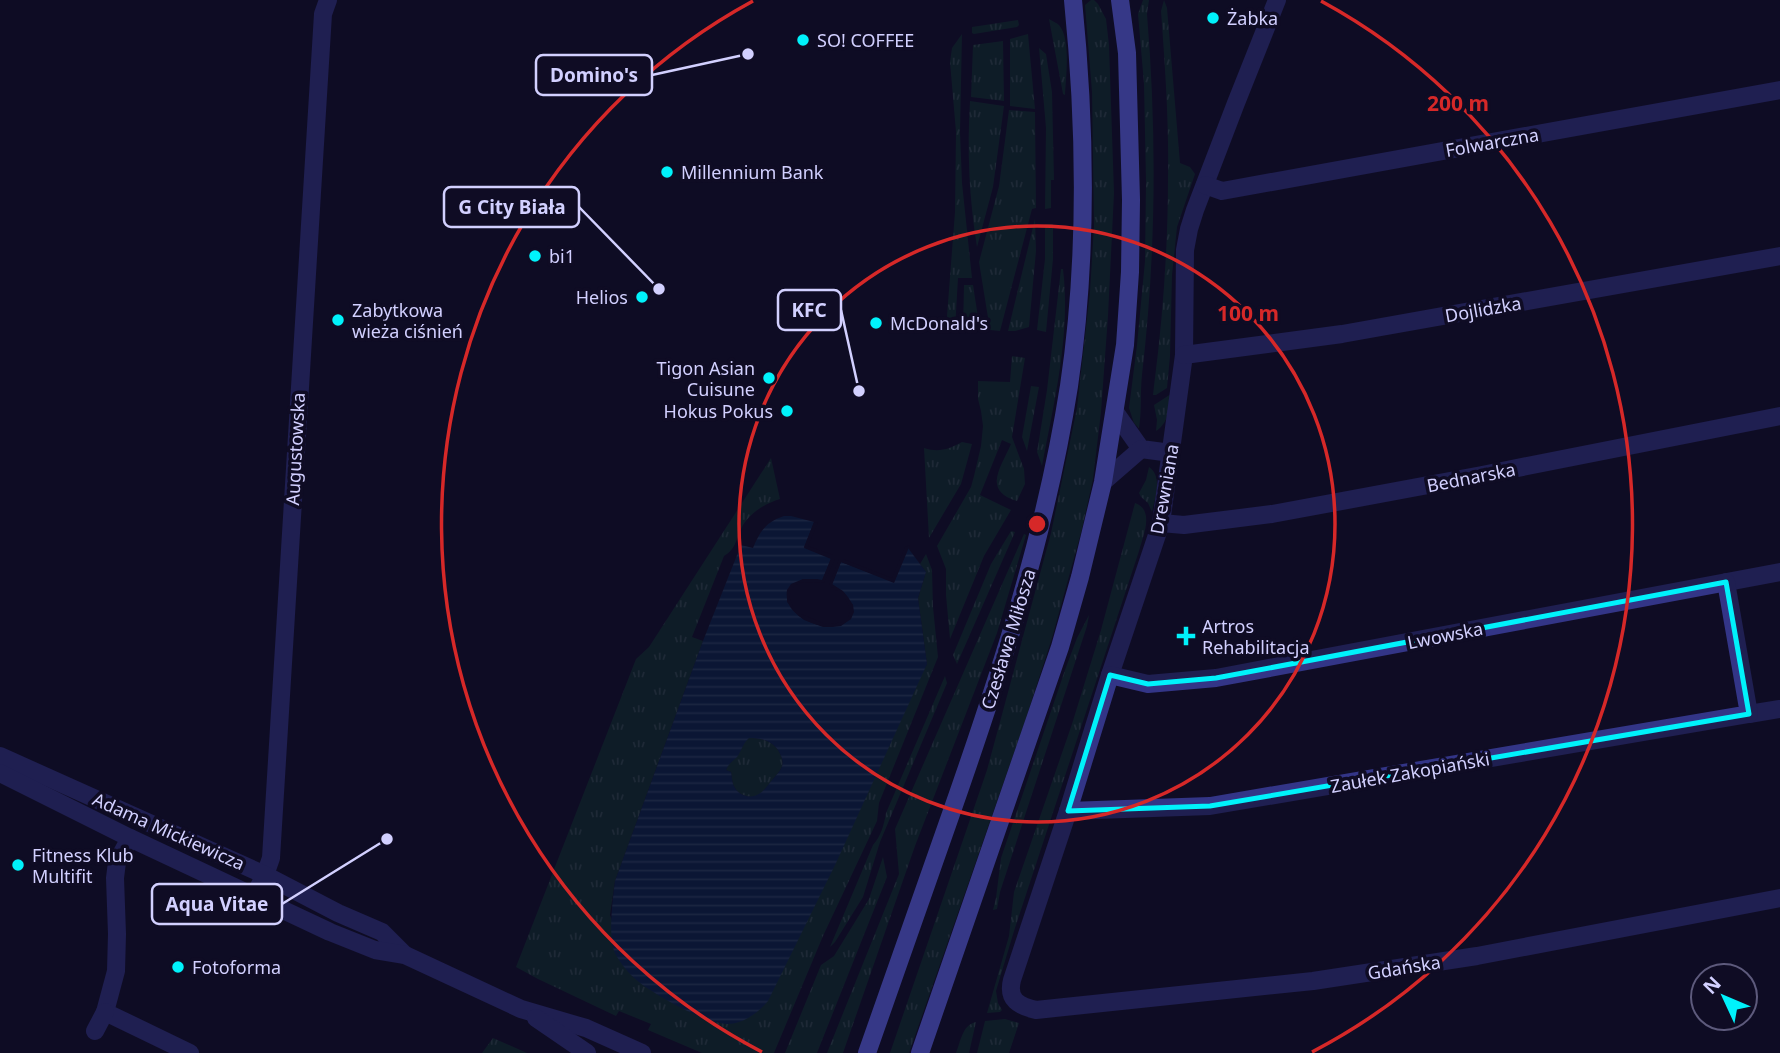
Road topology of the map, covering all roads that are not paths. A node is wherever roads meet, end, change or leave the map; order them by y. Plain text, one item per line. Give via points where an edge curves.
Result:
1 (328, 0) edge
2 (1073, 0) edge
3 (1121, 0) edge
4 (1277, 0) edge
5 (1780, 90) edge
6 (1205, 185) junction
7 (1780, 256) edge
8 (1185, 355) junction
9 (1115, 412) junction
10 (1780, 416) edge
11 (1141, 449) junction
12 (1171, 453) junction
13 (1103, 482) junction
14 (1161, 523) junction
15 (1780, 572) edge
16 (1727, 582) junction
17 (1110, 675) junction
18 (1780, 709) edge
19 (1749, 714) junction
20 (0, 756) edge
21 (0, 773) edge
22 (95, 797) junction
23 (66, 806) junction
24 (1068, 811) junction
25 (141, 818) junction
26 (130, 838) junction
27 (265, 875) junction
28 (292, 889) junction
29 (254, 896) junction
30 (1780, 898) edge
31 (283, 910) junction
32 (338, 913) junction
33 (330, 932) junction
34 (405, 955) junction
35 (1025, 1007) joint
36 (521, 1009) junction
37 (104, 1012) junction
38 (95, 1031) dead end
39 (190, 1053) edge
40 (587, 1053) edge
41 (642, 1053) edge
42 (867, 1053) edge
43 (920, 1053) edge

1 - 27 street, Augustowska via 323,14 271,858
2 - 42 main road, Czesława Miłosza via 1084,155 1081,268 1058,450 1013,628
3 - 9 main road via 1127,53 1130,272
4 - 6 street, Drewniana
5 - 6 street, Folwarczna via 1222,191
6 - 8 street, Drewniana via 1185,250
7 - 8 street, Dojlidzka via 1342,334
8 - 12 street, Drewniana
9 - 11 street
9 - 13 main road
10 - 14 street, Bednarska via 1272,514 1184,525
11 - 12 street
11 - 13 street
12 - 14 street, Drewniana
13 - 43 main road via 1060,647
14 - 17 street, Drewniana
15 - 16 street, Lwowska
16 - 17 street, Lwowska via 1216,678 1148,684
16 - 19 street
17 - 24 street, Drewniana
18 - 19 street, Zaułek Zakopiański
19 - 24 street, Zaułek Zakopiański via 1210,806
20 - 22 street, Adama Mickiewicza
21 - 23 street, Adama Mickiewicza
22 - 23 street via 82,807
22 - 25 street, Adama Mickiewicza
23 - 26 street, Adama Mickiewicza
24 - 35 street, Drewniana via 1010,987 1017,1003
25 - 26 street
25 - 27 street, Adama Mickiewicza
26 - 29 street, Adama Mickiewicza
26 - 37 street via 117,862 116,971
27 - 28 street, Adama Mickiewicza
27 - 29 street, Augustowska
28 - 31 street
28 - 32 street, Adama Mickiewicza
29 - 31 street, Adama Mickiewicza
30 - 35 street, Gdańska via 1313,982 1036,1010
31 - 33 street, Adama Mickiewicza
32 - 33 street
32 - 34 street, Adama Mickiewicza via 382,932
33 - 34 street, Adama Mickiewicza via 375,950
34 - 36 street, Adama Mickiewicza
36 - 40 street, Adama Mickiewicza
36 - 41 street, Adama Mickiewicza via 586,1028
37 - 38 street
37 - 39 street

